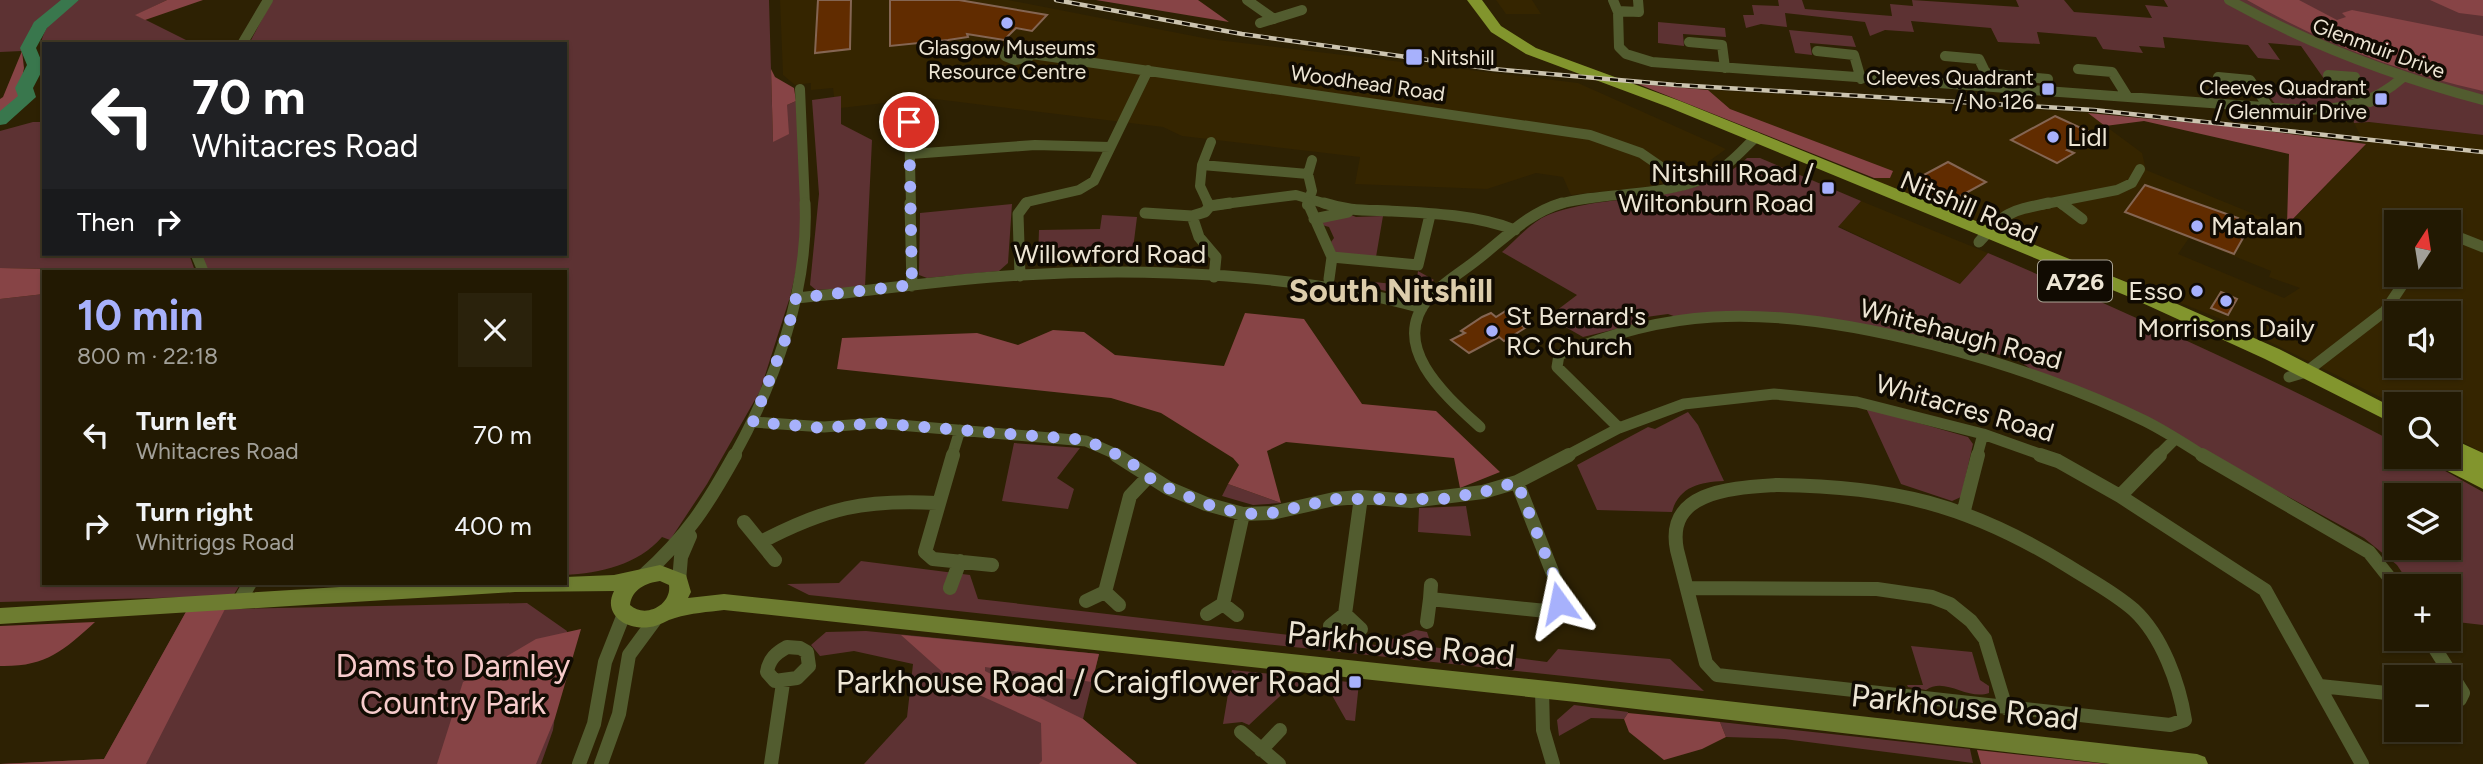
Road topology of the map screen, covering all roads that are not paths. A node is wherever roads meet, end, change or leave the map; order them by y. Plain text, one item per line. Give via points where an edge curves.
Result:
1 (268, 0) edge
2 (1247, 0) edge
3 (1475, 0) edge
4 (1613, 0) edge
5 (1638, 0) edge
6 (2229, 0) edge
7 (1302, 10) dead end
8 (1618, 10) junction
9 (1274, 19) junction
10 (1260, 23) dead end
11 (1689, 41) dead end
12 (243, 42) edge
13 (1817, 51) dead end
14 (1032, 54) dead end
15 (1945, 56) dead end
16 (1776, 58) dead end
17 (1725, 68) junction
18 (2078, 69) dead end
19 (1147, 70) junction
20 (1779, 72) junction
21 (1985, 73) junction
22 (2026, 77) junction
23 (2218, 77) dead end
24 (2355, 77) dead end
25 (2402, 78) junction
26 (1861, 79) junction
27 (2048, 79) dead end
28 (1992, 86) junction
29 (800, 89) dead end
30 (2033, 89) junction
31 (2127, 96) junction
32 (2483, 100) edge
33 (2370, 102) junction
34 (2270, 109) junction
35 (909, 122) dead end
36 (1751, 141) junction
37 (1211, 142) dead end
38 (1110, 147) junction
39 (911, 154) junction
40 (1312, 160) dead end
41 (1202, 165) junction
42 (2140, 169) dead end
43 (1308, 174) junction
44 (1686, 184) junction
45 (1311, 197) junction
46 (2059, 202) junction
47 (1210, 206) junction
48 (1349, 211) junction
49 (1145, 213) dead end
50 (1430, 215) junction
51 (1192, 216) junction
52 (1314, 219) junction
53 (2082, 219) dead end
54 (1514, 230) junction
55 (1983, 237) junction
56 (2461, 238) edge
57 (2483, 247) edge
58 (1332, 257) junction
59 (1020, 276) junction
60 (1213, 277) junction
61 (1329, 279) dead end
62 (912, 285) junction
63 (2401, 287) edge
64 (796, 298) junction
65 (1422, 308) junction
66 (2298, 374) junction
67 (2384, 413) edge
68 (753, 422) junction
69 (2384, 426) edge
70 (1480, 427) dead end
71 (1619, 428) junction
72 (960, 430) junction
73 (1983, 433) junction
74 (2175, 439) junction
75 (2461, 451) edge
76 (2483, 463) edge
77 (2461, 469) edge
78 (1148, 477) junction
79 (2483, 481) edge
80 (1517, 482) junction
81 (2120, 496) junction
82 (1361, 497) junction
83 (937, 503) junction
84 (1964, 510) junction
85 (1243, 514) junction
86 (744, 522) dead end
87 (694, 526) junction
88 (761, 542) junction
89 (775, 560) dead end
90 (960, 561) junction
91 (992, 565) dead end
92 (2386, 574) edge
93 (640, 578) junction
94 (680, 582) junction
95 (249, 585) edge
96 (500, 585) edge
97 (535, 585) edge
98 (575, 587) junction
99 (1688, 587) junction
100 (950, 588) dead end
101 (1105, 592) junction
102 (1086, 601) dead end
103 (239, 602) junction
104 (724, 602) junction
105 (1223, 604) junction
106 (1119, 605) dead end
107 (622, 611) junction
108 (662, 614) junction
109 (1207, 614) dead end
110 (1345, 614) junction
111 (1237, 615) dead end
112 (0, 616) edge
113 (1427, 622) dead end
114 (1330, 626) dead end
115 (1361, 629) dead end
116 (783, 683) dead end
117 (2320, 686) junction
118 (1542, 690) junction
119 (2384, 693) edge
120 (2006, 708) junction
121 (1280, 730) dead end
122 (1241, 732) dead end
123 (1261, 750) junction
124 (579, 764) edge
125 (601, 764) edge
126 (771, 764) edge
127 (1279, 764) edge
128 (1553, 764) edge
129 (2197, 764) edge
130 (2362, 764) edge

1 - 12 street
2 - 9 street
3 - 36 main road, Nitshill Road / A726 via 1491,23 1520,45 1633,90 1692,122
4 - 8 street
5 - 8 street via 1639,12
6 - 25 street, Glenmuir Drive via 2306,42
7 - 9 street
8 - 17 street via 1619,47 1626,54 1652,62
9 - 10 street
11 - 17 street via 1722,45
13 - 26 street via 1854,55
14 - 19 street, Woodhead Road
15 - 21 street via 1979,59
16 - 20 street
17 - 20 street
18 - 31 street via 2112,72
19 - 38 street
19 - 44 street, Woodhead Road via 1590,135 1646,153
20 - 26 street
21 - 22 street
21 - 28 street
22 - 27 street
22 - 30 street
23 - 34 street via 2250,80
24 - 33 street via 2328,75 2341,88
25 - 32 street, Glenmuir Drive
25 - 33 street via 2389,93
26 - 28 street
28 - 30 street
29 - 64 street via 806,219
30 - 31 street
31 - 34 street
33 - 34 street via 2334,110
35 - 39 street
36 - 44 street via 1724,168
36 - 55 main road, Nitshill Road / A726
37 - 41 street
38 - 39 street via 1024,144
38 - 59 street via 1094,181 1079,190 1027,202 1018,214
39 - 62 street
40 - 43 street
41 - 43 street
41 - 47 street via 1198,177
42 - 46 street via 2132,183 2118,190
43 - 45 street
44 - 54 street via 1597,196 1549,208
45 - 47 street
45 - 48 street
45 - 52 street via 1307,206
46 - 53 street
46 - 55 street via 2004,214
47 - 51 street
48 - 50 street
48 - 52 street
49 - 51 street
50 - 54 street via 1497,223
50 - 58 street via 1418,265
51 - 60 street via 1199,237 1216,257
52 - 58 street
54 - 65 street
55 - 66 main road, Nitshill Road / A726 via 2134,292
56 - 57 street
58 - 61 street
59 - 60 street, Willowford Road via 1093,272
59 - 62 street, Willowford Road
60 - 65 street, Willowford Road via 1368,293
62 - 64 street, Willowford Road
63 - 66 street via 2385,311
64 - 68 street
65 - 70 street via 1414,325 1419,359 1433,384
66 - 67 main road, Nitshill Road / A726
66 - 69 main road, Nitshill Road / A726
68 - 72 street, Whitacres Road via 824,428 876,423
68 - 87 street
71 - 73 street, Whitacres Road via 1684,404 1774,394 1857,402
71 - 74 street, Whitehaugh Road via 1557,367 1559,355 1589,341 1661,322 1759,317 1890,336 2011,368 2138,418
71 - 80 street, Whitacres Road
72 - 78 street, Whitacres Road via 1086,440 1128,460
72 - 83 street
73 - 81 street, Whitacres Road via 2058,461
73 - 84 street
74 - 81 street
74 - 92 street, Whitehaugh Road via 2369,552
75 - 76 main road
77 - 79 main road
78 - 85 street, Whitacres Road via 1206,504
78 - 101 street via 1130,496
80 - 82 street, Whitacres Road via 1443,499
80 - 113 street via 1557,584 1559,603 1546,611 1431,592
81 - 117 street, Whitacres Road via 2265,590
82 - 85 street, Whitacres Road
82 - 110 street
83 - 88 street via 886,499 847,504
83 - 90 street via 925,552 933,559
84 - 99 street via 1906,493 1851,487 1711,492 1690,503 1677,524 1675,536
84 - 120 street via 2032,543 2136,612 2156,636 2185,720 2171,725
85 - 105 street
86 - 88 street
87 - 93 street
87 - 94 street via 681,557
88 - 89 street
90 - 91 street
90 - 100 street
93 - 94 main road, Parkhouse Road via 669,574
93 - 98 main road, Parkhouse Road
93 - 107 main road via 622,594
94 - 104 main road, Parkhouse Road
94 - 108 main road via 679,599
95 - 103 street
96 - 103 main road, Parkhouse Road
97 - 98 main road, Parkhouse Road
98 - 107 main road, Parkhouse Road via 612,601
99 - 120 street via 1706,663 1717,675
99 - 120 street via 1866,588 1932,597 1950,604 1985,639
101 - 102 street
101 - 106 street
103 - 112 main road, Parkhouse Road
104 - 108 main road, Parkhouse Road
104 - 118 main road, Parkhouse Road
105 - 109 street
105 - 111 street
107 - 108 main road, Parkhouse Road via 638,620
107 - 124 street via 605,662 594,724
108 - 125 street via 629,655 619,715
110 - 114 street
110 - 115 street
116 - 126 street
117 - 119 street
117 - 130 street, Whitacres Road
118 - 128 street via 1543,730
118 - 129 main road, Parkhouse Road
121 - 123 street
122 - 123 street
123 - 127 street

